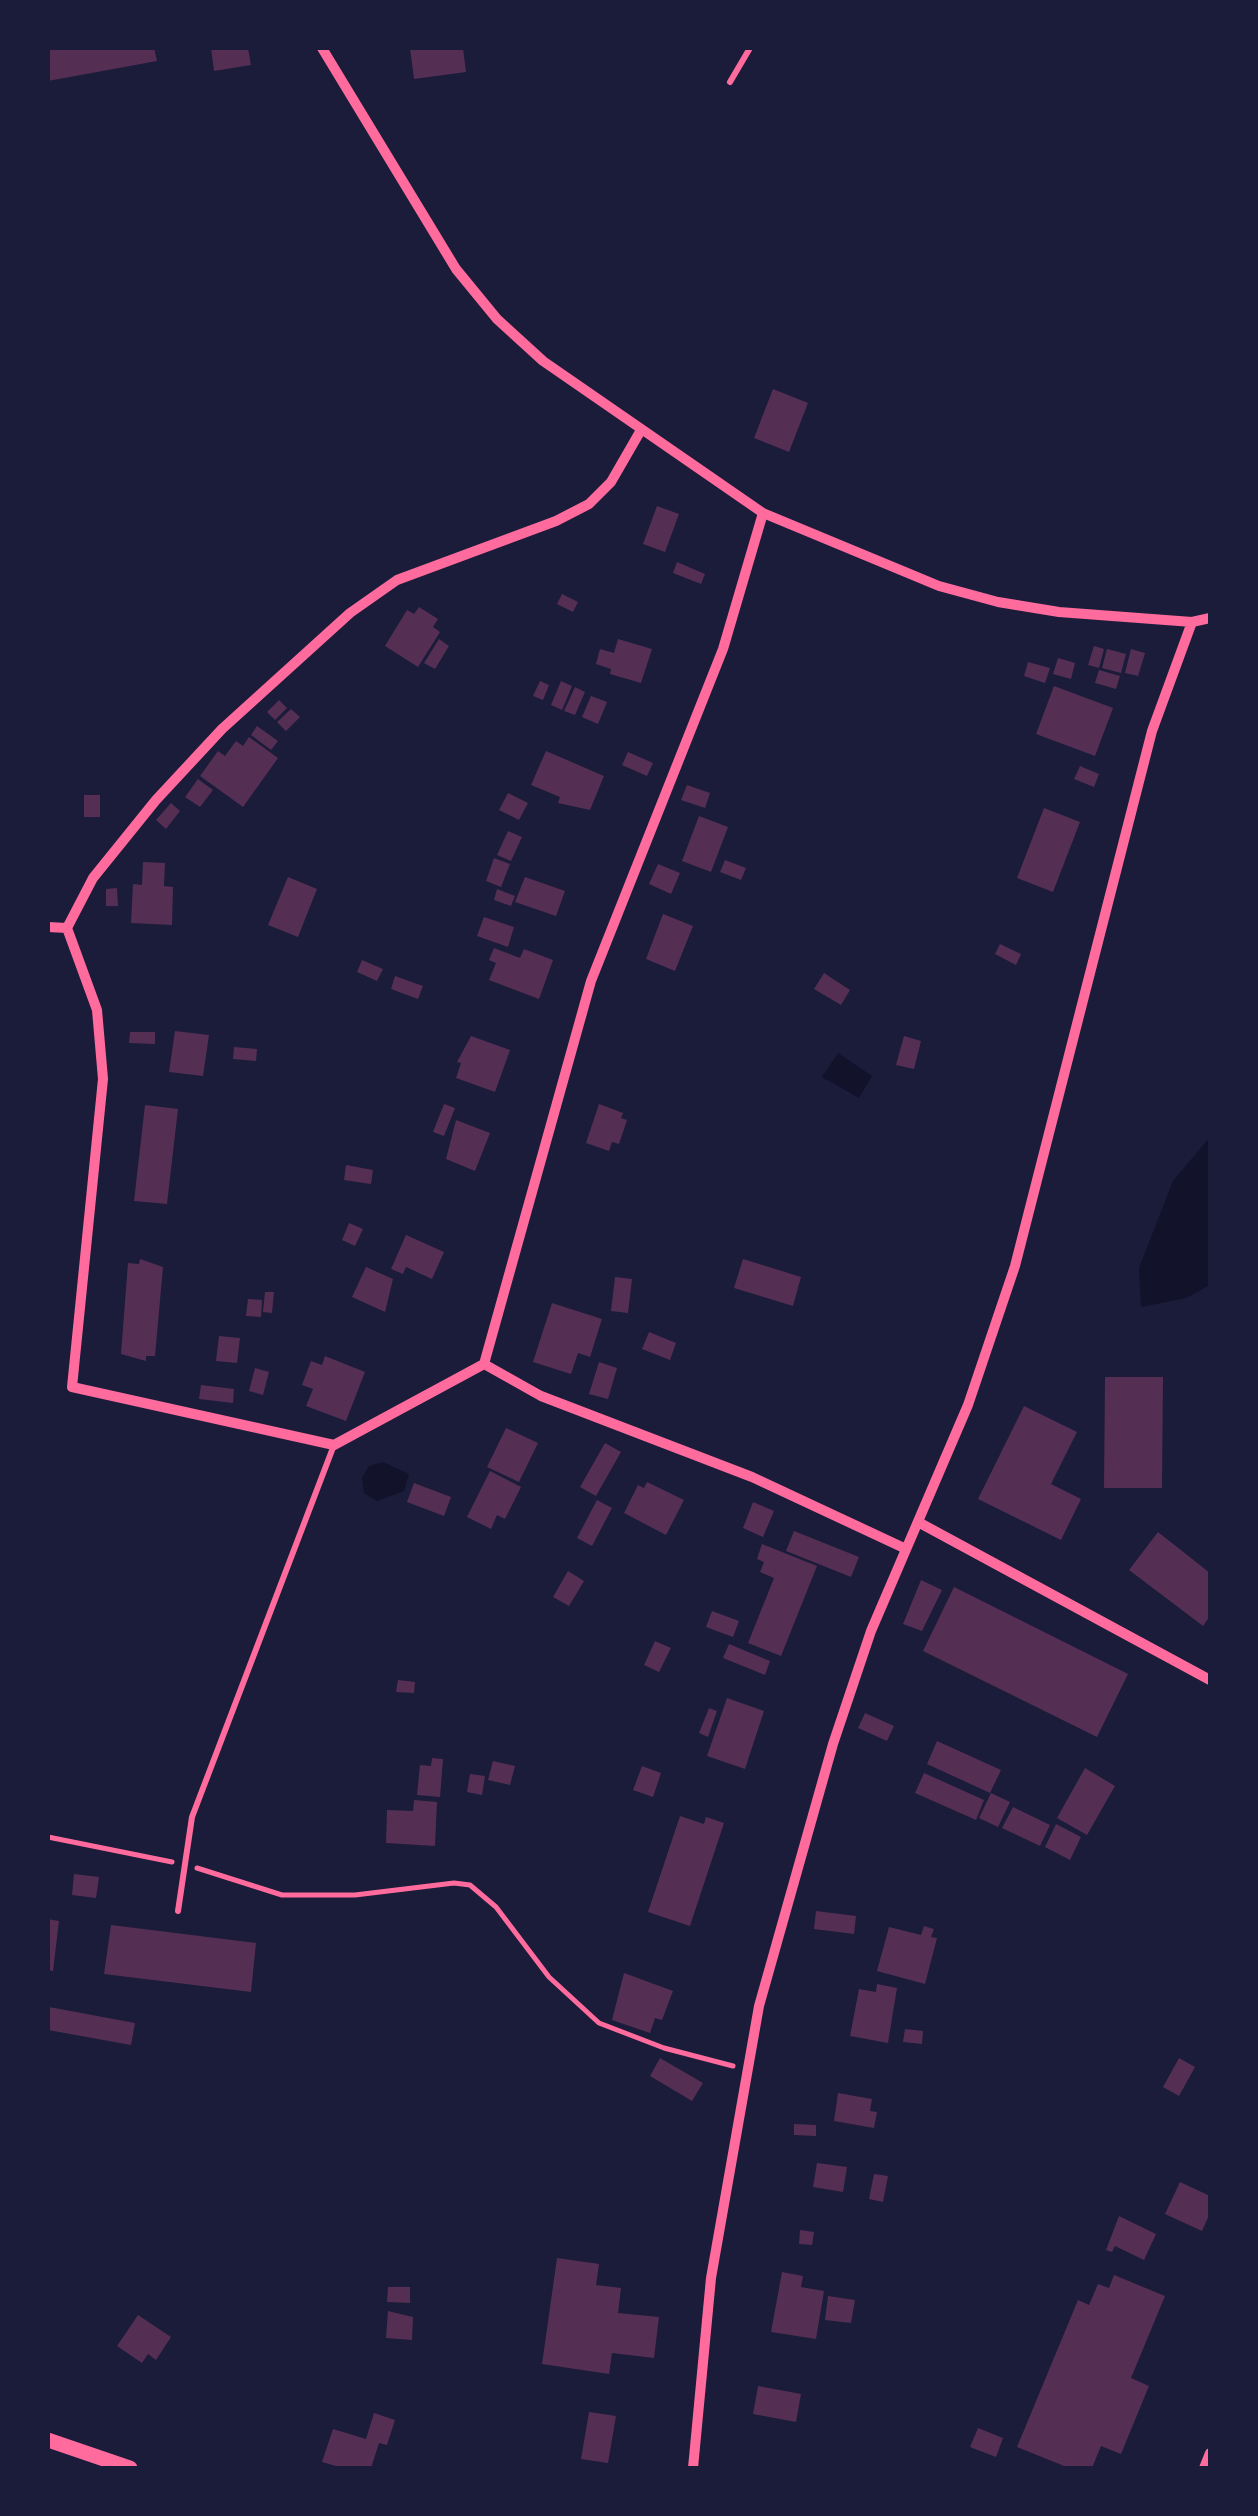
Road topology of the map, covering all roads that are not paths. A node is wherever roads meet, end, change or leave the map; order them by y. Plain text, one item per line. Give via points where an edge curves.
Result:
1 (322, 48) edge
2 (750, 48) edge
3 (730, 82) dead end
4 (641, 430) junction
5 (763, 513) junction
6 (1210, 618) edge
7 (1192, 622) junction
8 (48, 927) edge
9 (67, 928) junction
10 (484, 1364) junction
11 (334, 1445) junction
12 (918, 1522) junction
13 (904, 1548) junction
14 (1210, 1680) edge
15 (178, 1911) dead end
16 (48, 2440) edge
17 (1210, 2453) edge
18 (130, 2468) edge
19 (693, 2468) edge
20 (1204, 2468) edge

1 - 4 street via 456,269 496,320
2 - 3 lane
4 - 5 street
4 - 9 street via 611,482 589,504 397,580 350,613 222,729 156,800 92,878
5 - 7 street via 939,586 998,602
5 - 10 street via 723,649 591,981
6 - 7 street
7 - 12 street via 1152,731 1015,1266 968,1405
8 - 9 street
9 - 11 street via 97,1010 103,1080 72,1386
10 - 11 street
10 - 13 street via 541,1396 752,1478
11 - 15 lane via 192,1817
12 - 13 street
12 - 14 street
13 - 19 street via 833,1744 759,2006 712,2278
16 - 18 street
17 - 20 street

